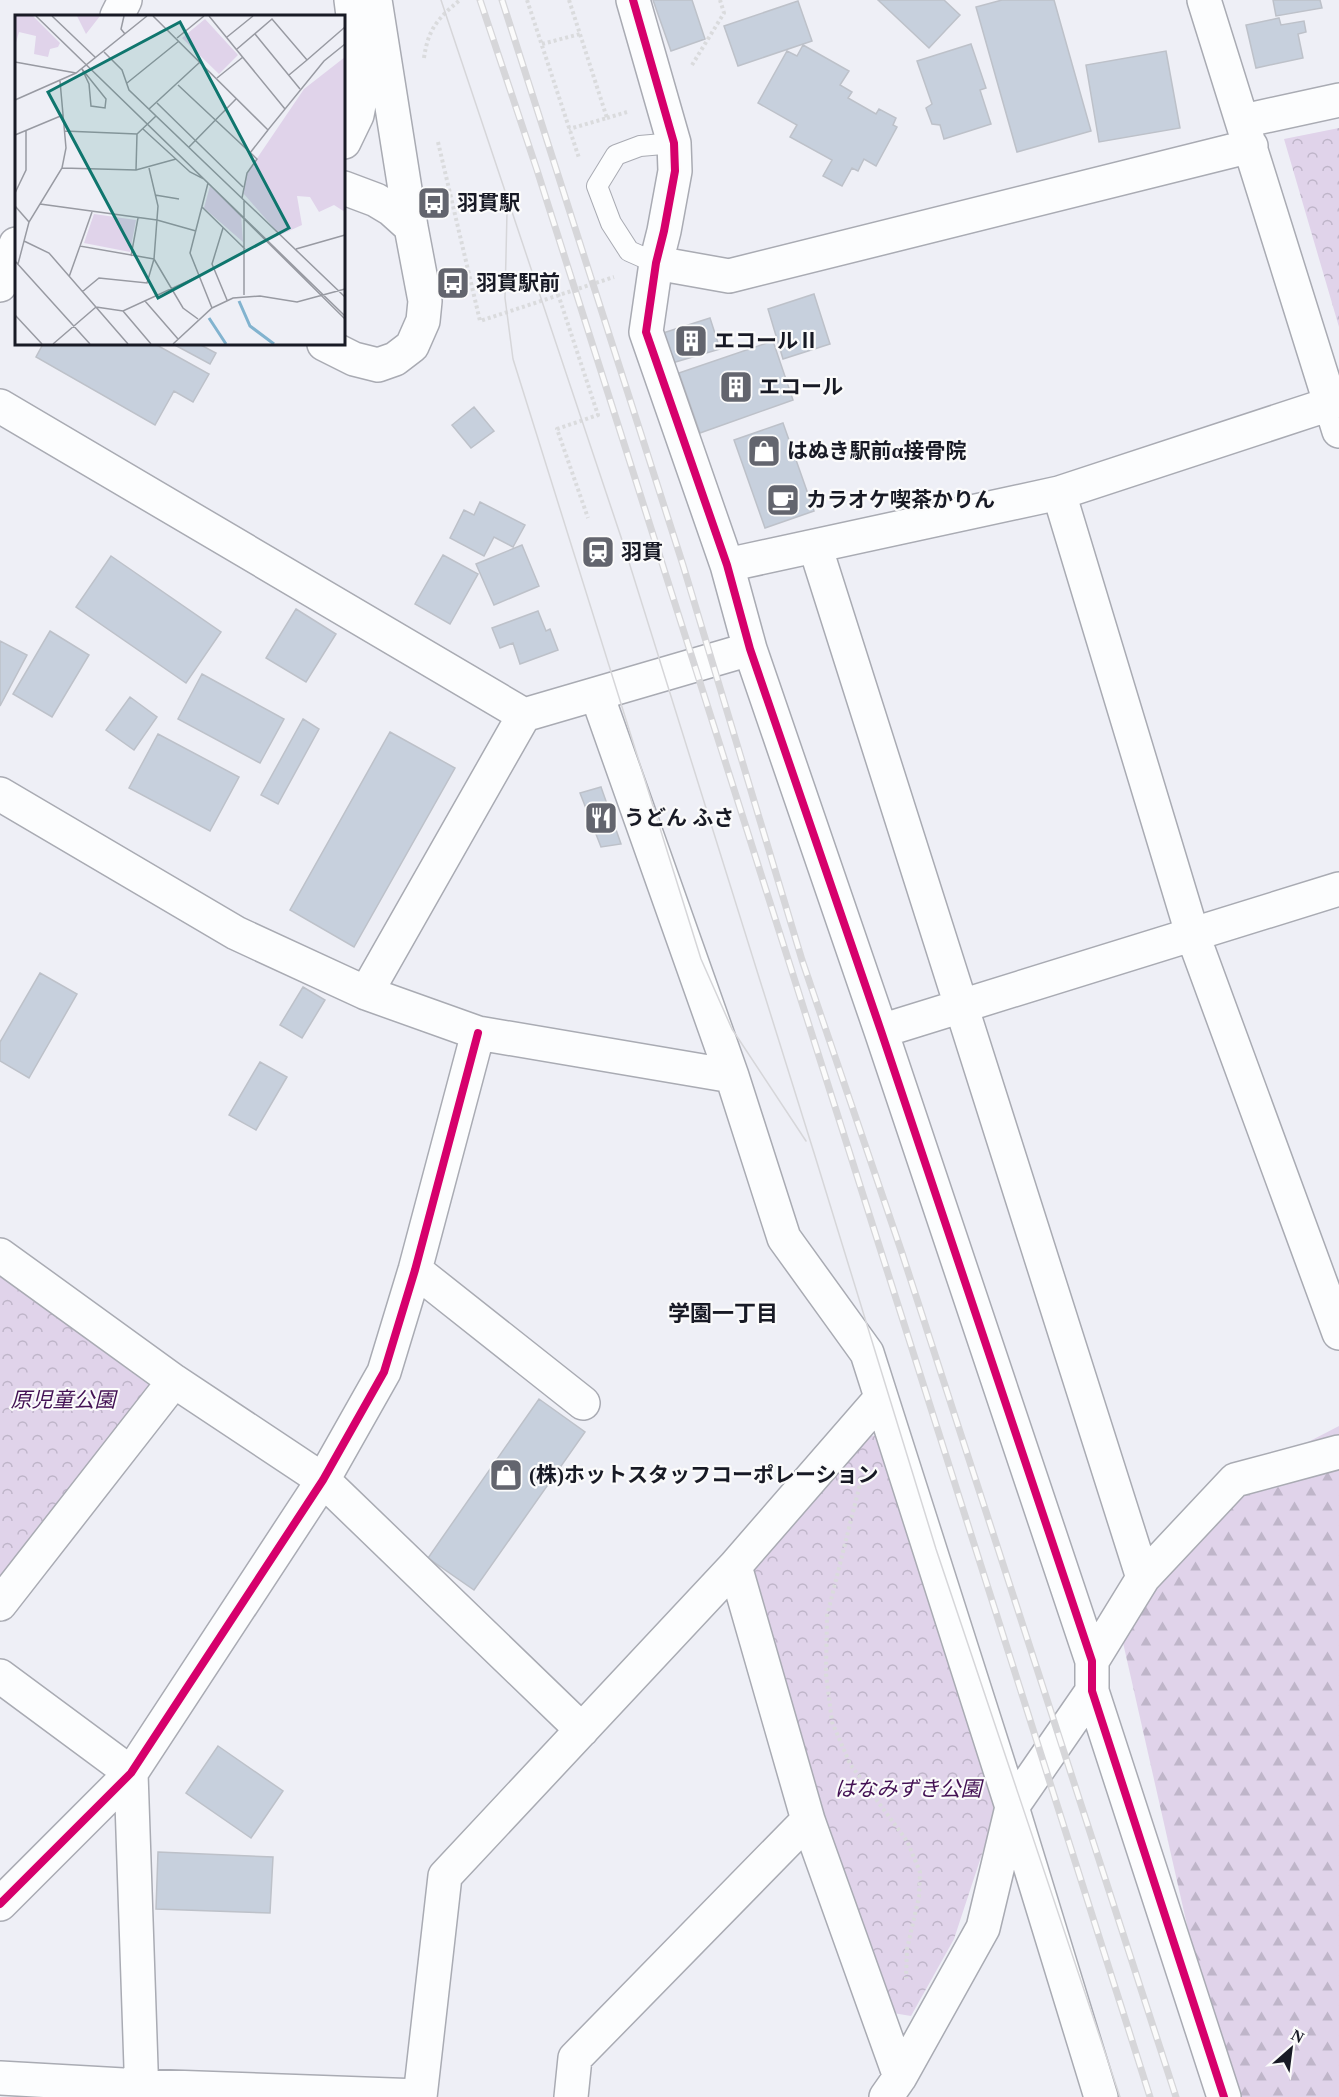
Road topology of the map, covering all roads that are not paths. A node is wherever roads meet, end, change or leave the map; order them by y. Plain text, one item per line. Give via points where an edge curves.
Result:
1 (125, 0) edge
2 (351, 0) edge
3 (375, 0) edge
4 (633, 0) edge
5 (1204, 0) edge
6 (118, 15) edge
7 (1339, 100) edge
8 (1247, 133) junction
9 (345, 140) edge
10 (674, 143) junction
11 (345, 188) edge
12 (411, 227) junction
13 (10, 246) edge
14 (656, 263) junction
15 (0, 285) edge
16 (326, 345) edge
17 (0, 406) edge
18 (1335, 417) edge
19 (1059, 493) junction
20 (815, 546) junction
21 (727, 565) junction
22 (750, 649) junction
23 (597, 695) junction
24 (524, 715) junction
25 (0, 794) edge
26 (1339, 889) edge
27 (1192, 933) junction
28 (366, 993) junction
29 (960, 1006) junction
30 (881, 1030) junction
31 (478, 1033) junction
32 (732, 1076) junction
33 (0, 1256) edge
34 (415, 1270) junction
35 (1339, 1333) edge
36 (174, 1381) junction
37 (881, 1398) junction
38 (583, 1403) dead end
39 (1339, 1452) edge
40 (323, 1480) junction
41 (735, 1566) junction
42 (1143, 1578) junction
43 (0, 1604) edge
44 (0, 1676) edge
45 (1092, 1676) junction
46 (582, 1730) junction
47 (131, 1773) junction
48 (1012, 1807) junction
49 (808, 1820) junction
50 (0, 1904) edge
51 (0, 2078) edge
52 (893, 2087) edge
53 (142, 2092) edge
54 (420, 2096) edge
55 (571, 2097) edge
56 (1101, 2097) edge
57 (1224, 2097) edge

1 - 6 street
2 - 9 street via 361,95
3 - 12 street
4 - 10 street
5 - 8 street
7 - 8 street
8 - 14 street via 729,276
8 - 18 street
10 - 14 street via 675,171
10 - 14 lane via 640,146 616,155 597,186 611,223 628,251
11 - 12 street via 376,200
12 - 16 street via 425,302 423,321 412,346 395,360 378,365 354,359
13 - 15 street
14 - 21 street via 646,332
17 - 24 street
18 - 19 street
19 - 20 street
19 - 27 street
20 - 21 street
20 - 29 street
21 - 22 street
22 - 23 street
22 - 30 street
23 - 24 street
23 - 32 street
24 - 28 street
25 - 28 street via 236,933
26 - 27 street
27 - 29 street
27 - 35 street
28 - 31 street
29 - 30 street
29 - 42 street
30 - 45 street
31 - 32 street
31 - 34 street
32 - 37 street via 784,1238 867,1353
33 - 36 street
34 - 38 street
34 - 40 street via 384,1372
36 - 40 street
36 - 43 street
37 - 41 street
37 - 48 street
39 - 42 street via 1234,1480
40 - 46 street
40 - 47 street
41 - 46 street
41 - 49 street
42 - 45 street
44 - 47 street
45 - 48 street
45 - 57 street
46 - 54 street via 445,1876
47 - 50 street
47 - 53 street
48 - 52 street via 983,1928
48 - 56 street
49 - 52 street
49 - 55 street via 575,2058
51 - 53 street
53 - 54 street

